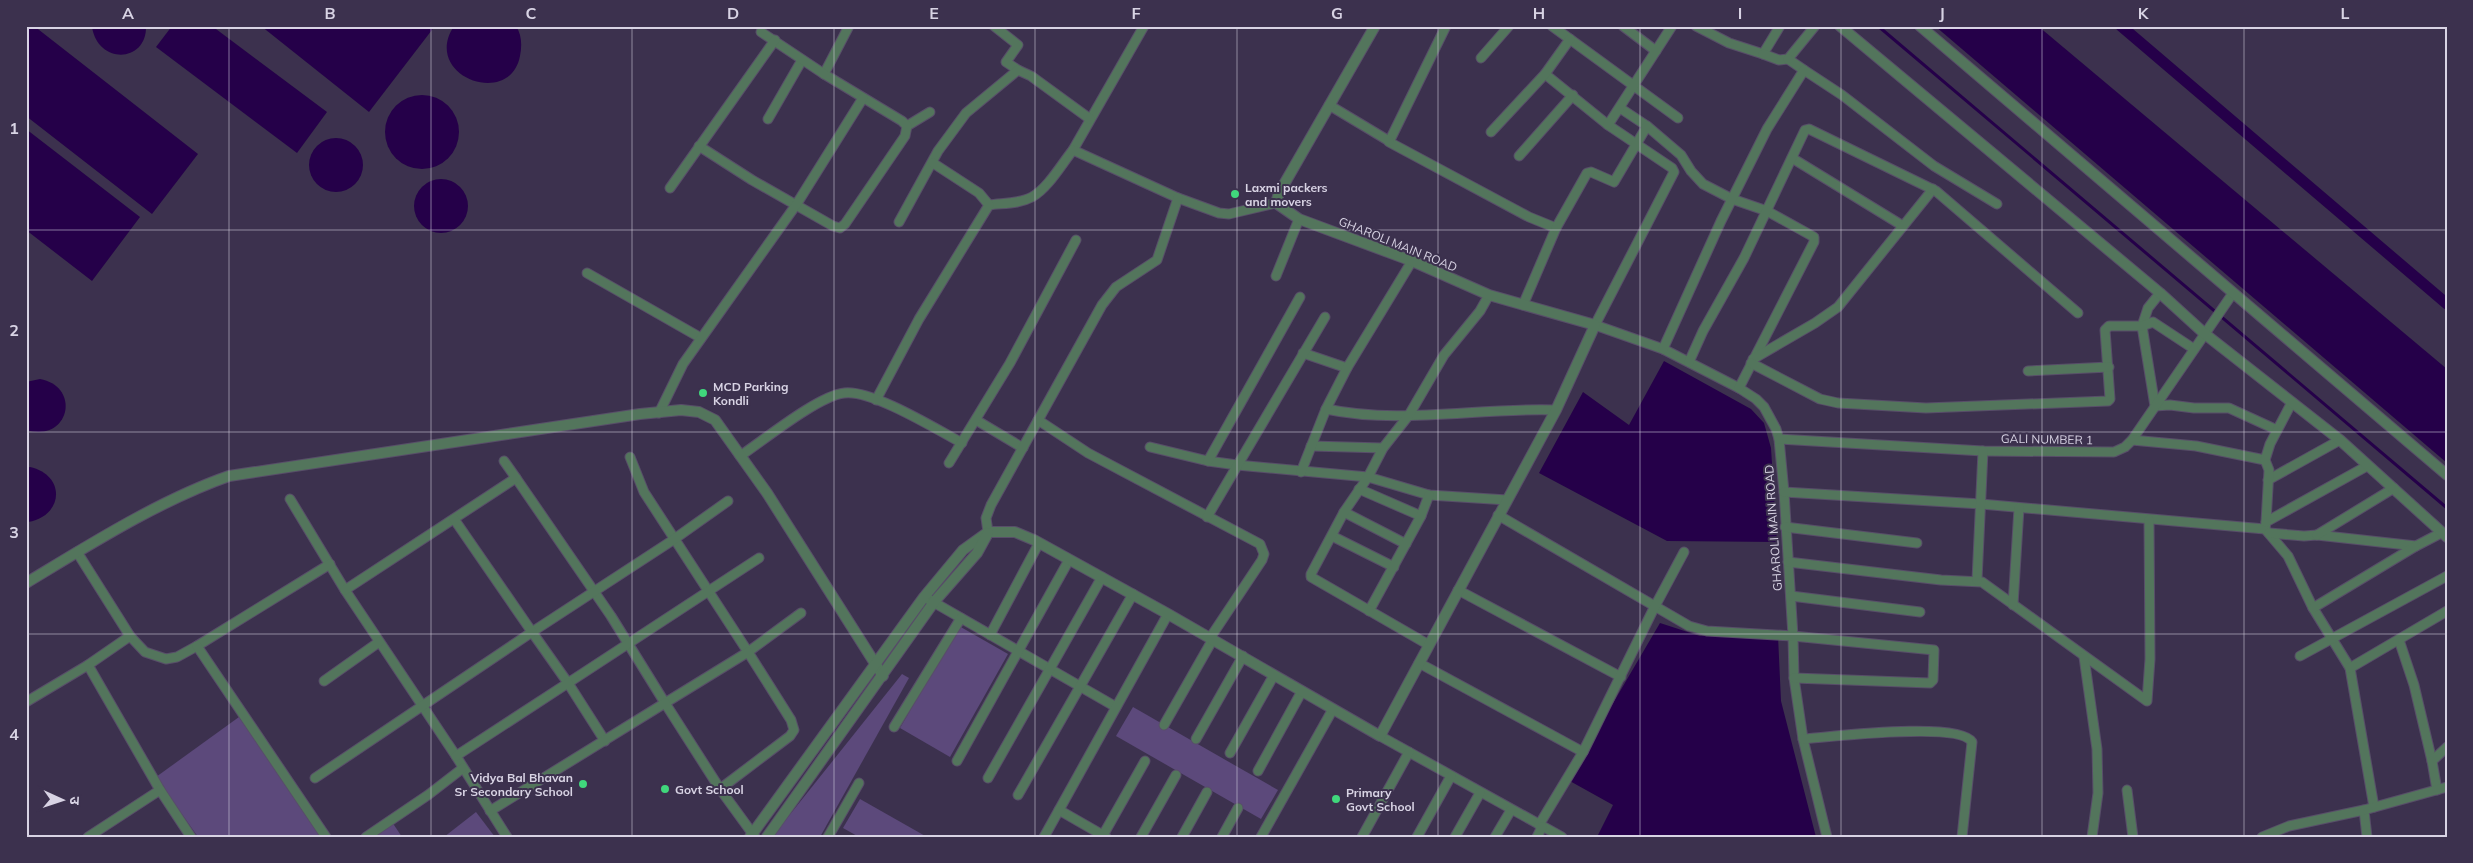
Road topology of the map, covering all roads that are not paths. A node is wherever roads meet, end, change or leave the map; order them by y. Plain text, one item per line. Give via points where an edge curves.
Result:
1 (849, 26) edge
2 (994, 26) edge
3 (1144, 26) edge
4 (1375, 26) edge
5 (1446, 26) edge
6 (1509, 26) edge
7 (1552, 26) edge
8 (1622, 26) edge
9 (1672, 26) edge
10 (1696, 26) edge
11 (1780, 26) edge
12 (1815, 26) edge
13 (1840, 26) edge
14 (1920, 26) edge
15 (761, 32) dead end
16 (1570, 39) junction
17 (776, 40) junction
18 (1656, 51) junction
19 (1763, 54) junction
20 (1481, 58) dead end
21 (1788, 59) junction
22 (802, 60) junction
23 (1018, 70) junction
24 (1804, 70) junction
25 (824, 74) junction
26 (1545, 74) junction
27 (1634, 87) junction
28 (1573, 95) junction
29 (863, 98) junction
30 (1329, 105) junction
31 (1620, 108) junction
32 (930, 112) dead end
33 (1678, 118) dead end
34 (768, 119) dead end
35 (1090, 119) junction
36 (1608, 125) junction
37 (907, 126) junction
38 (1647, 126) junction
39 (1491, 132) dead end
40 (1389, 140) junction
41 (1635, 145) junction
42 (699, 146) junction
43 (1073, 150) junction
44 (1519, 156) dead end
45 (1792, 158) junction
46 (933, 163) junction
47 (670, 188) dead end
48 (1933, 189) junction
49 (1178, 198) junction
50 (1732, 199) junction
51 (1276, 204) junction
52 (1997, 204) dead end
53 (796, 205) junction
54 (989, 205) junction
55 (1767, 211) junction
56 (1300, 219) junction
57 (899, 222) dead end
58 (1903, 226) junction
59 (1556, 228) junction
60 (1076, 240) dead end
61 (1412, 261) junction
62 (587, 273) dead end
63 (1276, 276) dead end
64 (2160, 293) junction
65 (1489, 295) junction
66 (1300, 297) dead end
67 (2231, 297) junction
68 (1524, 305) junction
69 (2078, 312) dead end
70 (1325, 317) dead end
71 (1595, 325) junction
72 (2142, 326) junction
73 (2205, 334) junction
74 (701, 338) junction
75 (1663, 349) junction
76 (2194, 349) junction
77 (1303, 353) junction
78 (1752, 361) junction
79 (1688, 362) junction
80 (2109, 367) junction
81 (1347, 368) junction
82 (2028, 371) dead end
83 (1738, 388) junction
84 (876, 400) junction
85 (2292, 402) junction
86 (2155, 406) junction
87 (1326, 409) junction
88 (1556, 410) junction
89 (659, 413) junction
90 (1409, 415) junction
91 (976, 420) junction
92 (1038, 420) junction
93 (2277, 430) junction
94 (1779, 439) junction
95 (2132, 440) junction
96 (2340, 440) junction
97 (962, 443) junction
98 (1311, 446) junction
99 (1150, 447) dead end
100 (1023, 448) junction
101 (1383, 448) junction
102 (1983, 451) junction
103 (630, 456) dead end
104 (740, 456) junction
105 (2265, 460) junction
106 (504, 461) dead end
107 (1208, 461) junction
108 (949, 463) dead end
109 (1237, 465) junction
110 (2367, 466) junction
111 (1300, 472) junction
112 (2447, 475) edge
113 (1368, 477) junction
114 (516, 478) junction
115 (2268, 480) junction
116 (2394, 488) junction
117 (1359, 490) junction
118 (1784, 492) junction
119 (1429, 495) junction
120 (290, 499) dead end
121 (1507, 500) junction
122 (728, 501) dead end
123 (1981, 504) junction
124 (2018, 508) junction
125 (1344, 512) junction
126 (1498, 515) junction
127 (1420, 516) junction
128 (1207, 517) junction
129 (454, 519) junction
130 (2149, 520) junction
131 (1785, 527) junction
132 (2267, 528) junction
133 (988, 532) junction
134 (2317, 535) junction
135 (2444, 535) edge
136 (1332, 536) junction
137 (673, 540) junction
138 (1039, 543) junction
139 (1917, 543) dead end
140 (1406, 544) junction
141 (2416, 546) junction
142 (77, 552) junction
143 (1684, 552) dead end
144 (759, 558) dead end
145 (1069, 560) junction
146 (1788, 562) junction
147 (330, 564) junction
148 (1394, 567) junction
149 (2447, 576) edge
150 (1102, 577) junction
151 (1977, 580) junction
152 (26, 583) edge
153 (345, 590) junction
154 (1458, 590) junction
155 (594, 591) junction
156 (710, 592) junction
157 (1133, 594) junction
158 (1791, 596) junction
159 (924, 597) junction
160 (934, 602) junction
161 (2013, 604) junction
162 (1654, 608) junction
163 (2313, 608) junction
164 (1369, 611) junction
165 (1920, 612) dead end
166 (2447, 612) edge
167 (802, 613) dead end
168 (1168, 614) junction
169 (961, 618) junction
170 (532, 632) junction
171 (990, 635) junction
172 (130, 636) junction
173 (1793, 636) junction
174 (2333, 637) junction
175 (1212, 639) junction
176 (2399, 640) junction
177 (379, 642) junction
178 (628, 645) junction
179 (1429, 645) junction
180 (197, 646) junction
181 (1018, 651) junction
182 (748, 652) junction
183 (1243, 656) junction
184 (2084, 656) junction
185 (2300, 656) dead end
186 (1418, 663) junction
187 (876, 664) junction
188 (88, 665) junction
189 (2350, 668) junction
190 (1050, 669) junction
191 (1274, 675) junction
192 (883, 676) junction
193 (1621, 677) junction
194 (1794, 678) junction
195 (324, 681) dead end
196 (568, 683) junction
197 (1080, 686) junction
198 (1302, 691) junction
199 (26, 702) edge
200 (665, 703) junction
201 (421, 706) junction
202 (1116, 707) junction
203 (1333, 709) junction
204 (1164, 725) dead end
205 (894, 727) dead end
206 (1380, 736) junction
207 (1196, 739) dead end
208 (1803, 739) junction
209 (605, 741) junction
210 (2447, 747) edge
211 (1409, 752) junction
212 (1583, 752) junction
213 (1230, 753) dead end
214 (456, 756) junction
215 (957, 761) dead end
216 (1145, 761) dead end
217 (2432, 761) junction
218 (463, 768) junction
219 (1258, 771) dead end
220 (1176, 776) dead end
221 (1451, 776) junction
222 (315, 778) dead end
223 (988, 778) dead end
224 (859, 784) dead end
225 (2447, 787) edge
226 (720, 789) junction
227 (160, 790) junction
228 (2127, 790) dead end
229 (2437, 790) junction
230 (1207, 792) dead end
231 (1480, 793) junction
232 (1018, 795) dead end
233 (2374, 807) junction
234 (1238, 808) dead end
235 (1058, 810) junction
236 (1511, 810) junction
237 (2364, 810) junction
238 (490, 811) junction
239 (1541, 826) junction
240 (752, 836) edge
241 (1104, 836) edge
242 (88, 837) edge
243 (192, 837) edge
244 (326, 837) edge
245 (366, 837) edge
246 (507, 837) edge
247 (768, 837) edge
248 (828, 837) edge
249 (1044, 837) edge
250 (1142, 837) edge
251 (1182, 837) edge
252 (1222, 837) edge
253 (1261, 837) edge
254 (1362, 837) edge
255 (1417, 837) edge
256 (1455, 837) edge
257 (1495, 837) edge
258 (1537, 837) edge
259 (1562, 837) edge
260 (1827, 837) edge
261 (1962, 837) edge
262 (2092, 837) edge
263 (2133, 837) edge
264 (2262, 837) edge
265 (2367, 837) edge

1 - 25 street
2 - 23 street via 1018,45 1006,62
3 - 35 street
4 - 30 street
5 - 40 street
6 - 20 street
7 - 16 street
8 - 18 street
9 - 18 street
10 - 19 street
11 - 19 street
12 - 21 street
13 - 64 street
14 - 67 street
15 - 17 street
16 - 26 street
16 - 27 street
17 - 22 street
17 - 42 street
18 - 27 street
19 - 21 street via 1779,60
21 - 24 street
22 - 25 street
22 - 34 street
23 - 35 street
23 - 46 street via 966,113
24 - 50 street via 1767,129
24 - 52 street via 1934,166
25 - 29 street
26 - 28 street
26 - 39 street
27 - 31 street
27 - 33 street
28 - 36 street
28 - 44 street
29 - 37 street
29 - 53 street
30 - 40 street
30 - 51 street via 1279,193
31 - 36 street
31 - 38 street
32 - 37 street
35 - 43 street
36 - 41 street
37 - 53 street via 905,136 840,228
38 - 41 street
38 - 50 street via 1682,155 1703,184
40 - 59 street via 1391,144
41 - 59 street via 1614,182 1589,171
41 - 71 street via 1674,172
42 - 47 street
42 - 53 street
43 - 49 street
43 - 54 street via 1031,198
45 - 48 street via 1805,130 1813,129
45 - 55 street
45 - 58 street
46 - 54 street via 979,193
46 - 57 street
48 - 58 street
48 - 69 street
49 - 51 street via 1224,214
49 - 92 street via 1157,260 1108,295
50 - 55 street
50 - 75 street
51 - 56 street, GHAROLI MAIN ROAD
53 - 74 street
54 - 84 street via 919,319
55 - 78 street via 1815,239
55 - 79 street
56 - 61 street, GHAROLI MAIN ROAD
56 - 63 street
58 - 78 street via 1838,307
59 - 68 street
60 - 91 street
61 - 65 street, GHAROLI MAIN ROAD
61 - 81 street
62 - 74 street
64 - 72 street via 2148,308
64 - 73 street
65 - 68 street, GHAROLI MAIN ROAD
65 - 90 street via 1480,312 1444,355
66 - 107 street
67 - 73 street, GALI NUMBER 1
67 - 112 street
68 - 71 street, GHAROLI MAIN ROAD
70 - 77 street
71 - 75 street, GHAROLI MAIN ROAD
71 - 88 street
72 - 76 street via 2153,322
72 - 80 street via 2106,327
72 - 86 street
73 - 76 street, GALI NUMBER 1
73 - 85 street
74 - 89 street via 683,364
75 - 79 street, GHAROLI MAIN ROAD
76 - 86 street, GALI NUMBER 1
77 - 81 street
77 - 109 street
78 - 80 street via 1829,402 1926,408 2108,402
78 - 83 street
79 - 83 street, GHAROLI MAIN ROAD
80 - 82 street
81 - 87 street
83 - 94 street, GHAROLI MAIN ROAD via 1764,407
84 - 97 street
84 - 104 street via 853,393 826,398
85 - 93 street
85 - 96 street
86 - 93 street via 2230,408
86 - 95 street, GALI NUMBER 1
87 - 90 street
87 - 98 street
88 - 90 street
88 - 121 street
89 - 104 street via 699,412 715,420
89 - 142 street via 229,476 197,488
90 - 101 street
91 - 97 street
91 - 100 street
92 - 100 street
92 - 128 street via 1088,453
93 - 105 street
94 - 102 street, GALI NUMBER 1
94 - 118 street, GHAROLI MAIN ROAD
95 - 102 street, GALI NUMBER 1 via 2114,452
95 - 105 street via 2196,446
96 - 110 street
96 - 115 street
97 - 108 street
98 - 101 street
98 - 111 street
99 - 107 street
100 - 133 street via 988,512
101 - 113 street
102 - 123 street
103 - 137 street via 644,492
104 - 187 street
105 - 115 street
106 - 114 street
107 - 109 street
109 - 111 street
109 - 128 street
110 - 116 street
110 - 132 street
111 - 113 street
113 - 117 street
113 - 119 street
114 - 129 street
114 - 155 street
115 - 132 street
116 - 134 street
116 - 135 street
117 - 125 street
117 - 127 street
118 - 123 street
118 - 131 street, GHAROLI MAIN ROAD
119 - 121 street
119 - 127 street
120 - 147 street
121 - 126 street
122 - 137 street
123 - 124 street
123 - 151 street
124 - 130 street
124 - 161 street
125 - 136 street
125 - 140 street
126 - 154 street
126 - 162 street
127 - 140 street
128 - 175 street via 1260,544 1264,554
129 - 153 street
129 - 170 street
130 - 132 street
130 - 184 street via 2148,700 2144,701
131 - 139 street
131 - 146 street, GHAROLI MAIN ROAD
132 - 134 street via 2304,536
132 - 163 street via 2288,556
133 - 138 street via 1015,532
133 - 159 street via 963,550
133 - 160 street via 977,553
134 - 141 street
135 - 141 street
136 - 148 street
136 - 164 street via 1311,577
137 - 155 street
137 - 156 street
138 - 145 street
138 - 171 street
140 - 148 street
141 - 163 street
142 - 152 street
142 - 172 street
143 - 162 street
144 - 156 street
145 - 150 street
145 - 181 street
146 - 151 street via 1940,580
146 - 158 street, GHAROLI MAIN ROAD
147 - 153 street
147 - 180 street
148 - 164 street
149 - 174 street
150 - 157 street
150 - 190 street
151 - 161 street
153 - 177 street
154 - 179 street
154 - 193 street
155 - 170 street
155 - 178 street
156 - 178 street
156 - 182 street
157 - 168 street
157 - 197 street
158 - 165 street
158 - 173 street, GHAROLI MAIN ROAD
159 - 160 street
159 - 187 street
160 - 169 street
160 - 192 street
161 - 184 street
162 - 173 street via 1689,626 1707,631
162 - 193 street
163 - 174 street
164 - 179 street
166 - 176 street
167 - 182 street
168 - 175 street
168 - 202 street
169 - 171 street
169 - 205 street
170 - 196 street
170 - 201 street
171 - 181 street
172 - 180 street via 145,652 166,659
172 - 188 street
173 - 194 street, GHAROLI MAIN ROAD
173 - 194 street via 1934,650 1933,680 1930,683
174 - 185 street
174 - 189 street
175 - 183 street
175 - 204 street
176 - 189 street
176 - 217 street via 2414,685
177 - 195 street
177 - 201 street
178 - 196 street
178 - 200 street
179 - 186 street
180 - 244 street
181 - 190 street
181 - 215 street
182 - 200 street
182 - 226 street via 792,720 794,730
183 - 191 street
183 - 207 street
184 - 262 street via 2097,749 2098,793
186 - 206 street
186 - 212 street
187 - 192 street
187 - 240 street
188 - 199 street
188 - 227 street
189 - 233 street
190 - 197 street
190 - 223 street
191 - 198 street
191 - 213 street
192 - 247 street
193 - 212 street
194 - 208 street, GHAROLI MAIN ROAD
196 - 209 street
196 - 214 street
197 - 202 street
197 - 232 street
198 - 203 street
198 - 219 street
200 - 209 street
200 - 226 street
201 - 214 street
201 - 222 street
202 - 235 street
203 - 206 street
203 - 253 street
206 - 211 street
208 - 260 street, GHAROLI MAIN ROAD
208 - 261 street via 1916,730 1964,735 1972,742
209 - 238 street
210 - 217 street
211 - 221 street
211 - 254 street
212 - 239 street
214 - 218 street
216 - 241 street
217 - 229 street
218 - 238 street
218 - 245 street
220 - 250 street
221 - 231 street
221 - 255 street
224 - 248 street
225 - 229 street
226 - 240 street
227 - 242 street
227 - 243 street
228 - 263 street
229 - 233 street
230 - 251 street
231 - 236 street
231 - 256 street
233 - 237 street
234 - 252 street
235 - 241 street
235 - 249 street
236 - 239 street
236 - 257 street
237 - 264 street via 2289,826
237 - 265 street
238 - 246 street
239 - 258 street
239 - 259 street

